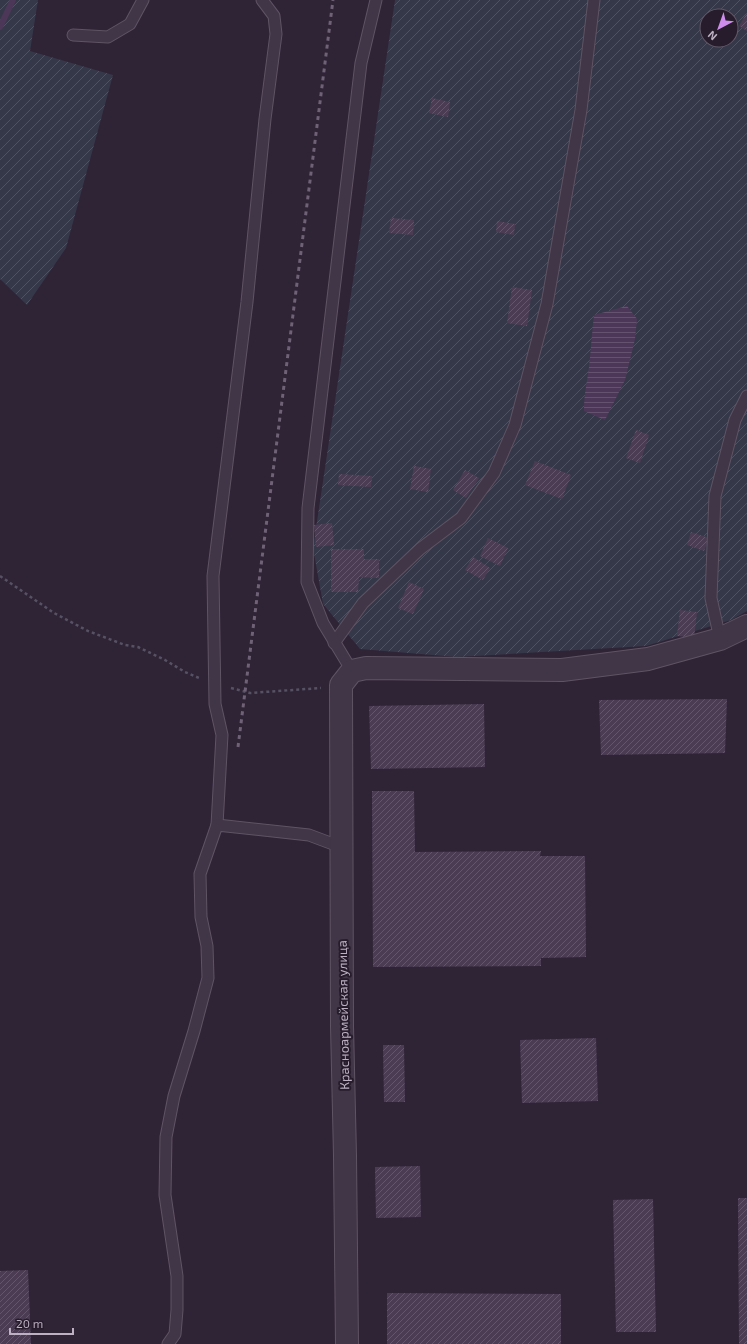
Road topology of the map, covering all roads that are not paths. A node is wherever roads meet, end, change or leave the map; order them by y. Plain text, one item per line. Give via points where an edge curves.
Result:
1 (143, 0) edge
2 (262, 0) edge
3 (376, 0) edge
4 (594, 0) edge
5 (73, 35) dead end
6 (747, 396) edge
7 (747, 626) edge
8 (720, 639) junction
9 (334, 643) junction
10 (346, 678) junction
11 (218, 825) junction
12 (341, 847) junction
13 (168, 1344) edge
14 (347, 1344) edge

1 - 5 lane via 130,24 108,37
2 - 11 lane via 274,16 276,34 246,310 213,576 214,683 222,735
3 - 9 lane via 362,63 308,508 308,582 323,623
4 - 9 lane via 581,110 547,304 515,425 494,473 461,518 420,548 363,603
6 - 8 lane via 735,420 715,496 712,598
7 - 8 street
8 - 10 street via 648,659 562,670 366,668
9 - 10 lane
10 - 12 street, Красноармейская улица
11 - 12 lane via 309,834
11 - 13 lane via 200,874 201,917 207,946 208,978 174,1096 166,1137 165,1195 177,1276 174,1334
12 - 14 street, Красноармейская улица

